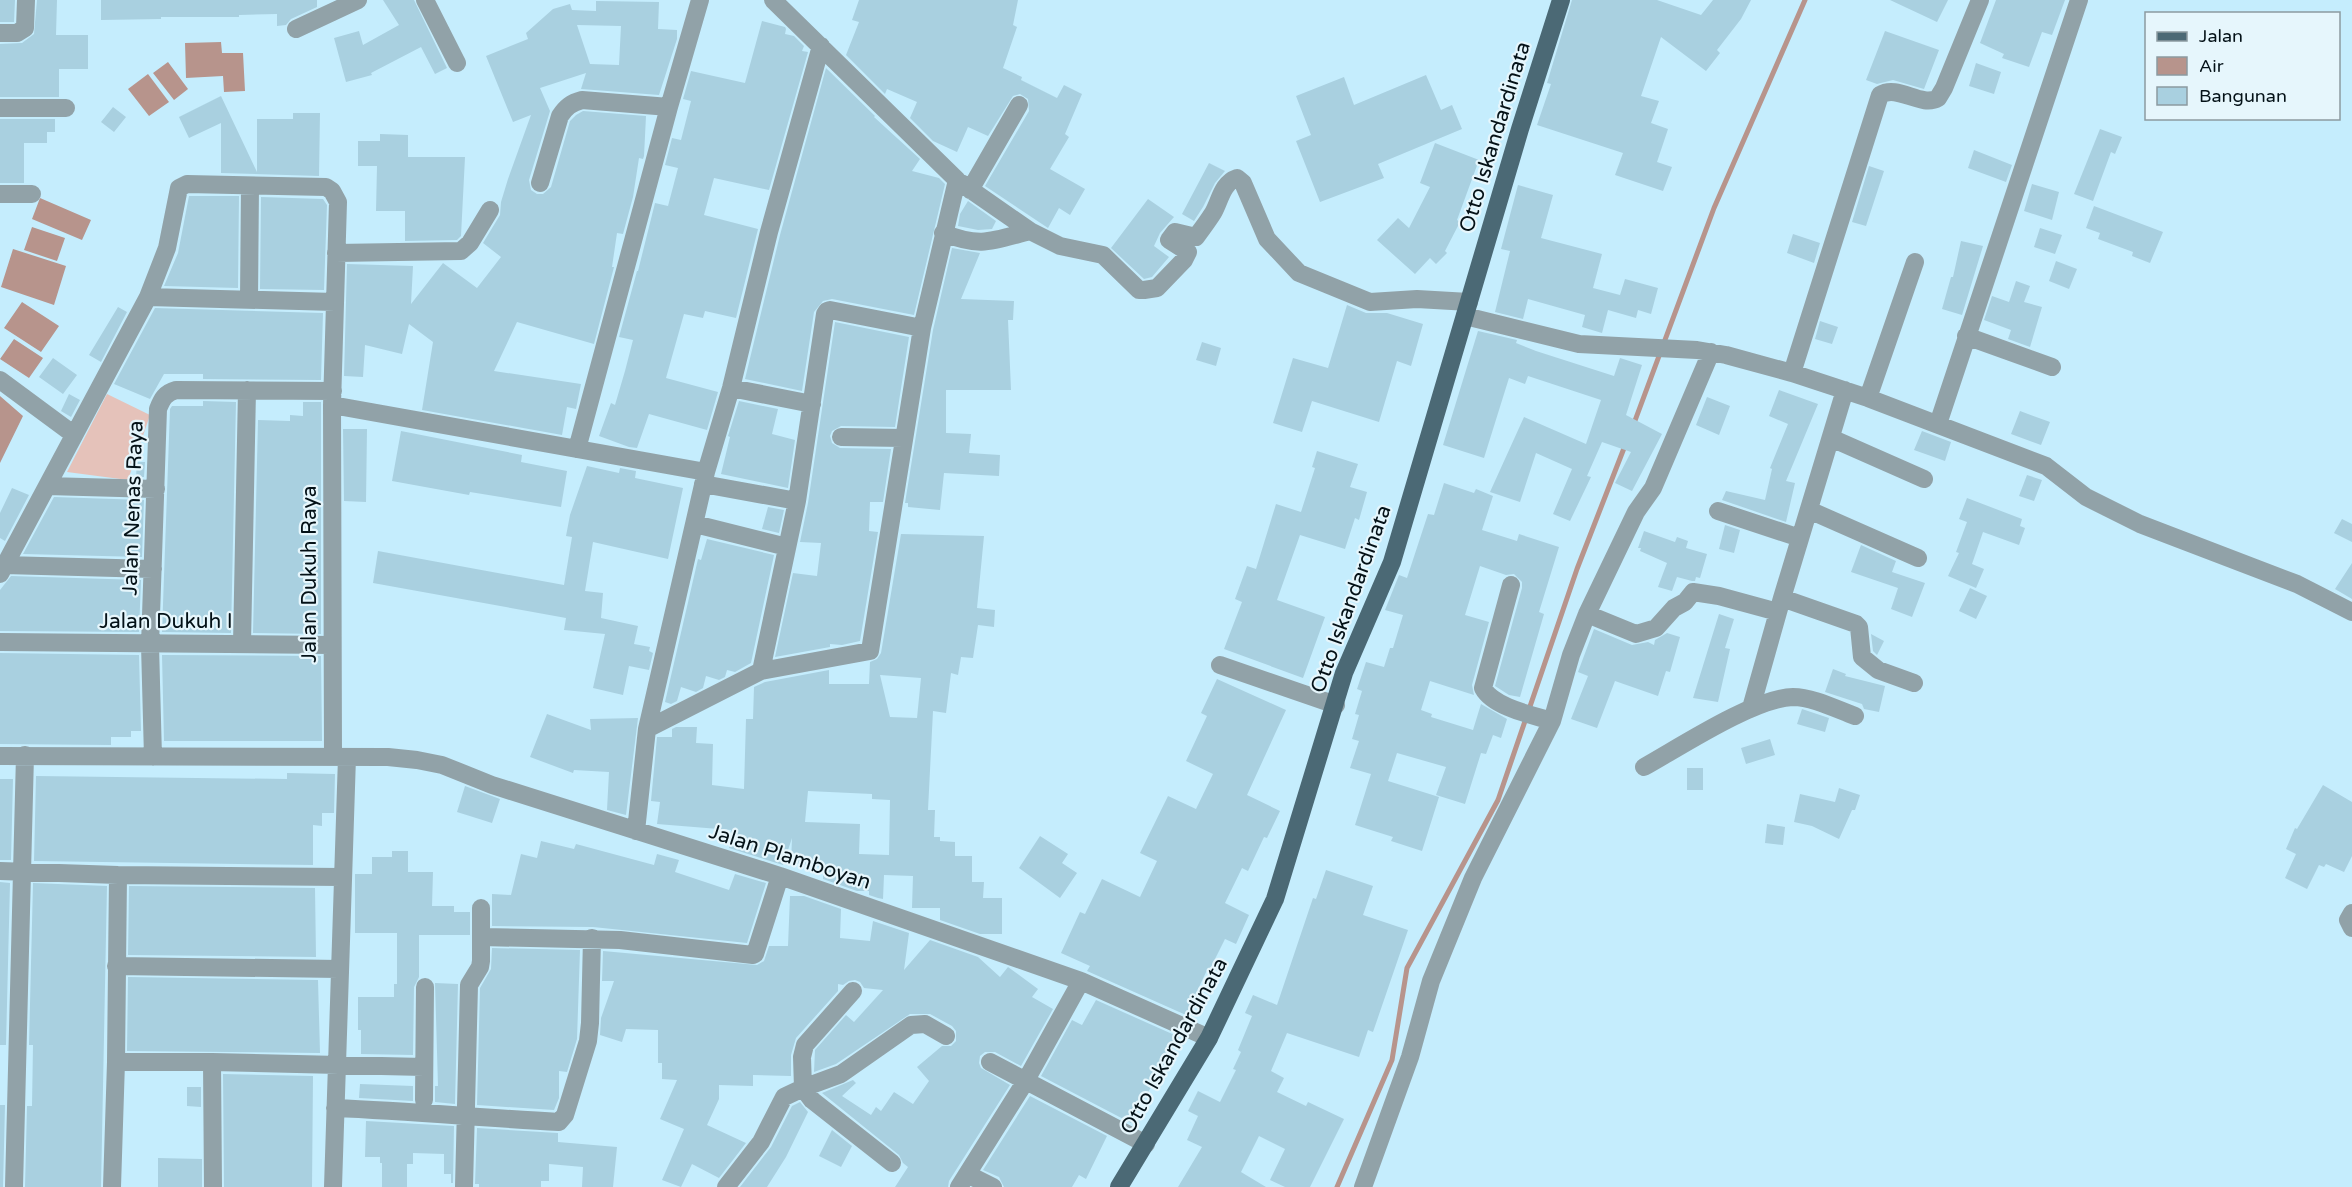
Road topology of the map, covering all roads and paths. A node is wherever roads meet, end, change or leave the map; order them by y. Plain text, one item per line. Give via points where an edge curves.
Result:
1 (26, 0) edge
2 (358, 0) edge
3 (425, 0) edge
4 (700, 0) edge
5 (773, 0) edge
6 (1561, 0) edge
7 (1980, 0) edge
8 (2079, 0) edge
9 (296, 29) dead end
10 (0, 33) edge
11 (821, 46) junction
12 (457, 63) dead end
13 (1019, 105) dead end
14 (669, 107) junction
15 (0, 108) edge
16 (66, 108) dead end
17 (540, 183) dead end
18 (963, 185) junction
19 (250, 186) junction
20 (0, 194) edge
21 (32, 194) dead end
22 (490, 210) dead end
23 (1030, 231) junction
24 (943, 233) junction
25 (336, 253) junction
26 (1915, 262) dead end
27 (148, 297) junction
28 (249, 300) junction
29 (335, 302) junction
30 (1467, 309) junction
31 (922, 328) junction
32 (1965, 336) junction
33 (1704, 351) junction
34 (2052, 367) dead end
35 (1792, 373) junction
36 (0, 380) edge
37 (731, 388) junction
38 (247, 390) junction
39 (1845, 390) junction
40 (333, 398) junction
41 (1868, 398) junction
42 (812, 404) junction
43 (1938, 424) junction
44 (74, 434) junction
45 (840, 437) dead end
46 (903, 438) junction
47 (1831, 438) junction
48 (577, 449) junction
49 (705, 478) junction
50 (1924, 479) dead end
51 (47, 486) junction
52 (156, 489) junction
53 (797, 501) junction
54 (1809, 510) junction
55 (1718, 511) dead end
56 (695, 524) junction
57 (1800, 538) junction
58 (787, 547) junction
59 (1918, 558) dead end
60 (153, 569) junction
61 (2, 570) edge
62 (1511, 585) dead end
63 (1780, 605) junction
64 (2352, 612) edge
65 (1587, 614) junction
66 (0, 642) edge
67 (242, 644) junction
68 (150, 645) junction
69 (332, 645) junction
70 (1220, 664) dead end
71 (761, 671) junction
72 (1914, 683) dead end
73 (1336, 705) junction
74 (1751, 708) junction
75 (1855, 716) dead end
76 (1543, 718) junction
77 (647, 729) junction
78 (25, 755) junction
79 (0, 756) edge
80 (340, 756) junction
81 (153, 757) junction
82 (1644, 767) dead end
83 (636, 831) junction
84 (0, 872) edge
85 (23, 872) junction
86 (118, 875) junction
87 (780, 876) junction
88 (342, 877) junction
89 (481, 908) dead end
90 (2352, 913) edge
91 (2352, 928) edge
92 (481, 937) junction
93 (592, 938) junction
94 (116, 966) junction
95 (339, 969) junction
96 (1081, 981) junction
97 (425, 987) dead end
98 (853, 991) dead end
99 (946, 1036) dead end
100 (1209, 1038) junction
101 (9, 1039) edge
102 (116, 1062) junction
103 (212, 1062) junction
104 (990, 1062) dead end
105 (335, 1065) junction
106 (424, 1068) junction
107 (1025, 1082) junction
108 (803, 1088) junction
109 (424, 1100) dead end
110 (334, 1108) junction
111 (466, 1117) junction
112 (1146, 1144) junction
113 (892, 1163) dead end
114 (963, 1181) edge
115 (14, 1187) edge
116 (112, 1187) edge
117 (213, 1187) edge
118 (333, 1187) edge
119 (464, 1187) edge
120 (726, 1187) edge
121 (993, 1187) edge
122 (1119, 1187) edge
123 (1363, 1187) edge

1 - 10 street via 25,28 17,33
2 - 9 street
3 - 12 street
4 - 14 street
5 - 11 street
6 - 30 main road, Otto Iskandardinata
7 - 35 street via 1938,98 1934,101 1891,92 1880,95
8 - 32 street
11 - 18 street
11 - 37 street
13 - 18 street
14 - 17 street via 572,102 560,116
14 - 48 street
15 - 16 street
18 - 23 street
18 - 24 street
19 - 25 street, Jalan Dukuh Raya via 332,190 338,202
19 - 27 street via 188,184 179,188 167,248
19 - 28 street
20 - 21 street
22 - 25 street via 461,251
23 - 24 street via 986,243 965,242
23 - 30 street via 1060,246 1103,255 1139,290 1148,291 1157,288 1188,252 1169,240 1175,232 1196,237 1215,211 1221,194 1237,178 1244,183 1267,238 1299,273 1370,302 1417,299
24 - 31 street
25 - 29 street, Jalan Dukuh Raya
26 - 41 street
27 - 28 street
27 - 44 street
28 - 29 street
29 - 40 street, Jalan Dukuh Raya
30 - 33 street via 1579,344
30 - 73 main road, Otto Iskandardinata via 1392,562 1344,673
31 - 42 street via 827,311
31 - 46 street
32 - 34 street
32 - 43 street
33 - 35 street
33 - 65 street via 1653,488 1636,512
35 - 39 street
36 - 44 street
37 - 42 street
37 - 49 street
38 - 40 street, Jalan Nenas Raya
38 - 52 street, Jalan Nenas Raya via 168,392 158,409
38 - 67 street
39 - 41 street
39 - 47 street
40 - 48 street, Jalan Nenas Raya
40 - 69 street, Jalan Dukuh Raya
41 - 43 street
42 - 53 street
43 - 64 street via 2046,465 2086,497 2140,524 2297,584
44 - 51 street
45 - 46 street
46 - 71 street via 870,651
47 - 50 street
47 - 54 street
48 - 49 street, Jalan Nenas Raya
49 - 53 street, Jalan Nenas Raya
49 - 56 street
51 - 52 street
51 - 61 street
52 - 60 street, Jalan Nenas Raya
53 - 58 street
54 - 57 street
54 - 59 street
55 - 57 street
56 - 58 street
56 - 77 street
57 - 63 street
58 - 71 street
60 - 61 street
60 - 68 street, Jalan Nenas Raya
62 - 76 street via 1483,688 1497,703
63 - 65 street via 1693,592 1656,628 1643,634
63 - 72 street via 1856,624 1862,657 1878,670
63 - 74 street
65 - 76 street
66 - 68 street, Jalan Dukuh I
67 - 68 street, Jalan Dukuh I
67 - 69 street, Jalan Dukuh I
68 - 81 street, Jalan Nenas Raya
69 - 80 street, Jalan Dukuh Raya
70 - 73 street
71 - 77 street
73 - 100 main road, Otto Iskandardinata via 1275,899
74 - 75 street via 1795,697
74 - 82 street
76 - 123 street via 1431,981 1410,1057
77 - 83 street
78 - 79 street, Jalan Plamboyan
78 - 81 street, Jalan Plamboyan
78 - 85 street
80 - 81 street, Jalan Plamboyan
80 - 83 street, Jalan Plamboyan via 442,765
80 - 88 street, Jalan Dukuh Raya
83 - 87 street, Jalan Plamboyan
84 - 85 street
85 - 86 street
85 - 101 street
86 - 88 street
86 - 94 street
87 - 93 street via 753,955
87 - 96 street, Jalan Plamboyan
88 - 95 street, Jalan Dukuh Raya
89 - 92 street
90 - 91 street via 2348,920
92 - 93 street
92 - 111 street via 480,967 469,986
93 - 111 street via 588,1041 562,1119 559,1122
94 - 95 street
94 - 102 street
95 - 105 street, Jalan Dukuh Raya
96 - 100 street, Jalan Plamboyan
96 - 107 street
97 - 106 street
98 - 108 street via 805,1045
99 - 108 street via 925,1024 911,1025 840,1074
100 - 112 main road, Otto Iskandardinata
101 - 115 street
102 - 103 street
102 - 116 street
103 - 105 street
103 - 117 street
104 - 107 street
105 - 106 street
105 - 110 street, Jalan Dukuh Raya
106 - 109 street
107 - 112 street
107 - 114 street
108 - 113 street via 812,1100
108 - 120 street via 780,1101 762,1142
110 - 111 street
110 - 118 street, Jalan Dukuh Raya
111 - 119 street
112 - 122 main road, Otto Iskandardinata
114 - 121 street

